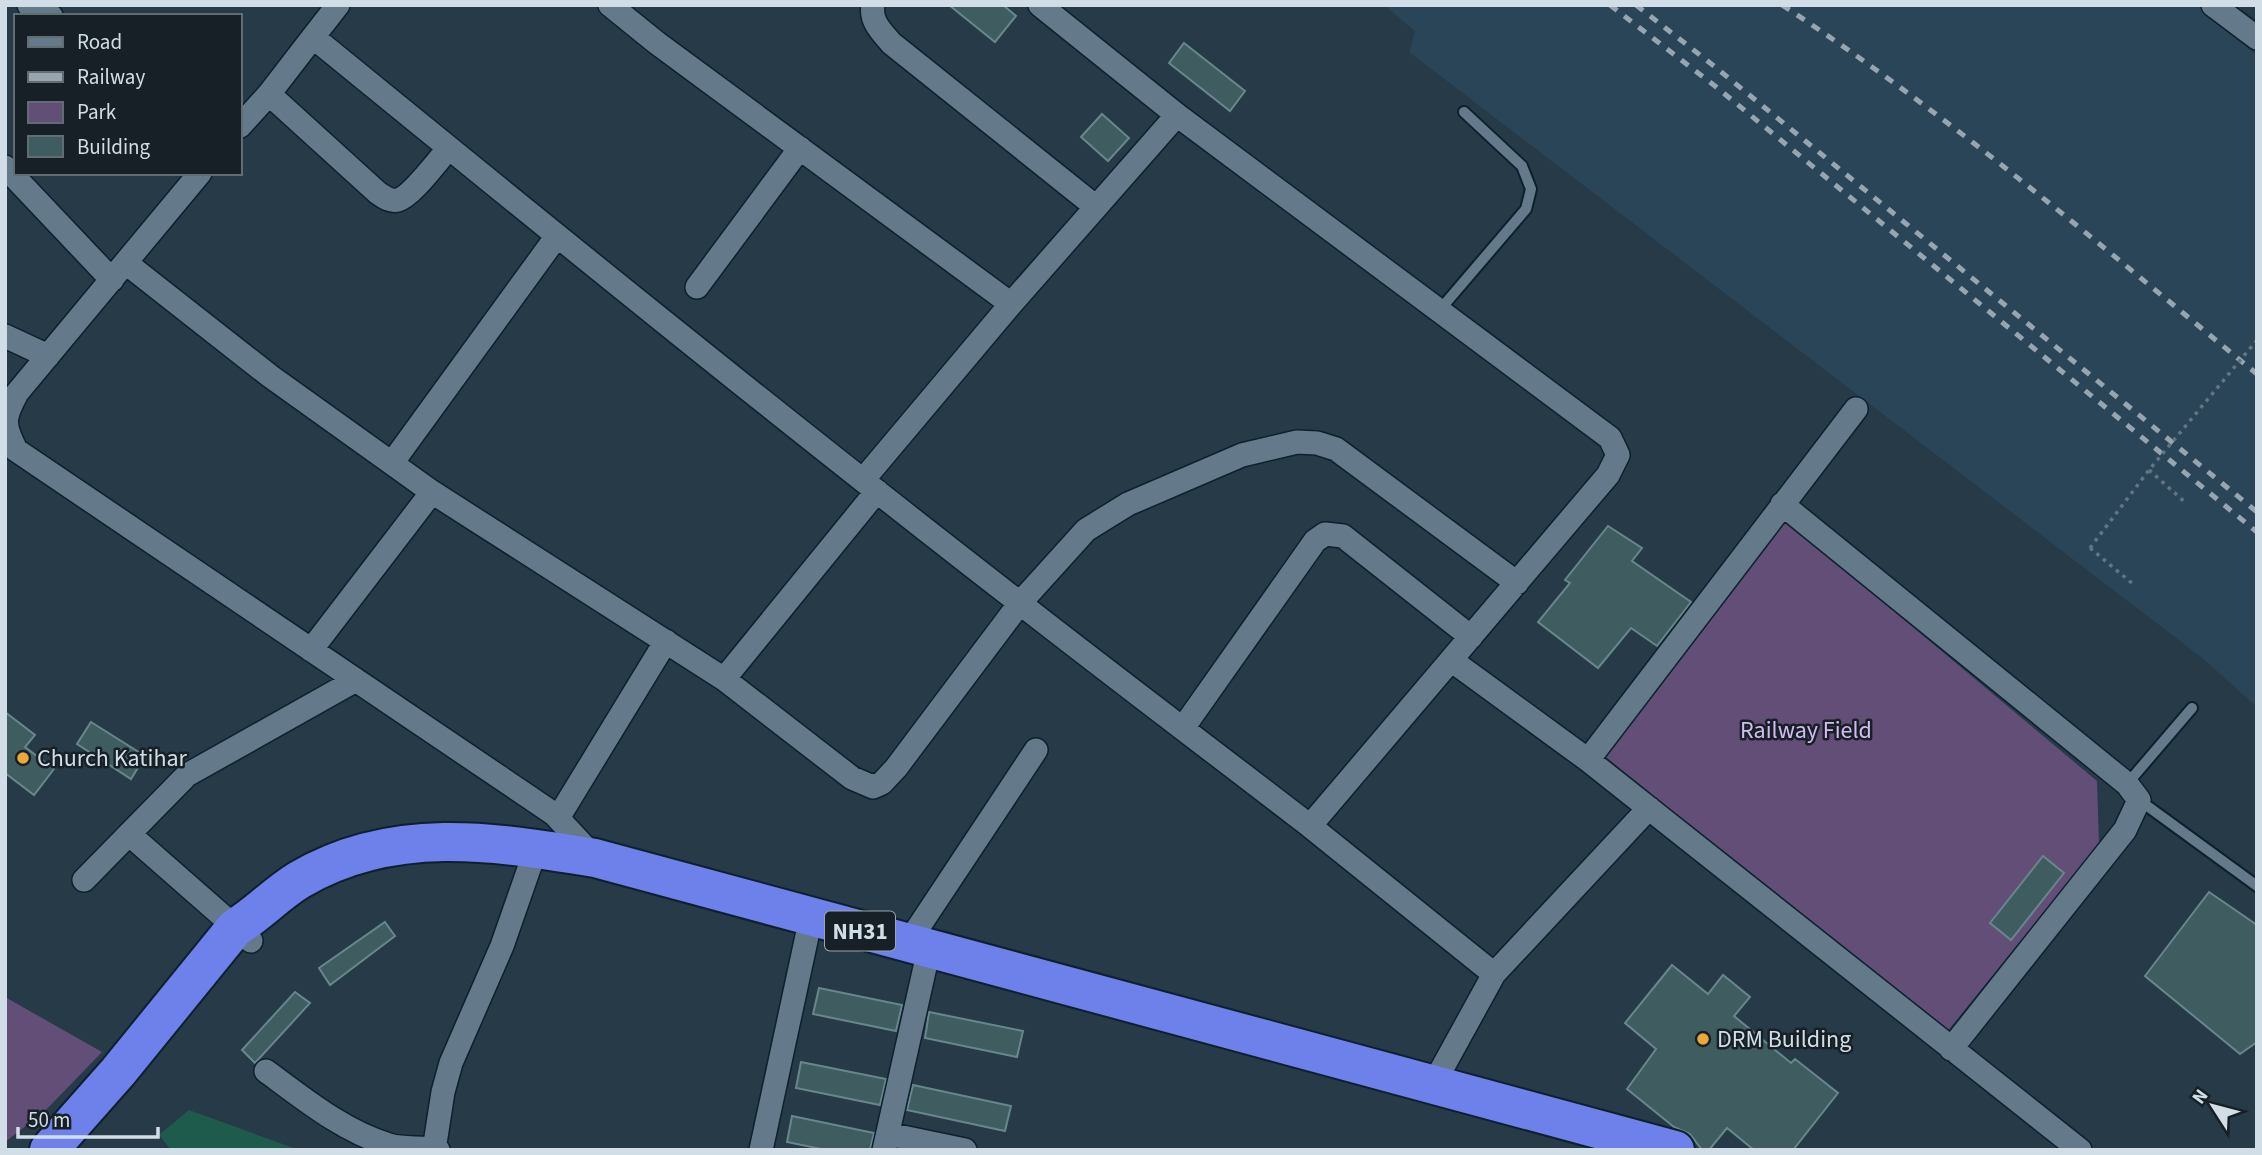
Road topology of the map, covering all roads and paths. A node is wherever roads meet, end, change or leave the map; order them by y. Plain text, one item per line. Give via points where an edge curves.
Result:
1 (29, 5) edge
2 (338, 5) edge
3 (610, 5) edge
4 (873, 5) edge
5 (1040, 5) edge
6 (2213, 5) edge
7 (47, 14) edge
8 (313, 37) junction
9 (2257, 38) edge
10 (269, 94) junction
11 (1465, 113) dead end
12 (1177, 115) junction
13 (242, 124) edge
14 (449, 148) junction
15 (800, 148) junction
16 (5, 167) edge
17 (198, 175) edge
18 (1096, 207) junction
19 (557, 236) junction
20 (109, 267) junction
21 (697, 287) dead end
22 (1011, 304) junction
23 (1438, 312) junction
24 (2257, 340) edge
25 (27, 346) edge
26 (1856, 409) dead end
27 (392, 463) junction
28 (2149, 470) junction
29 (870, 485) junction
30 (432, 492) junction
31 (1782, 504) junction
32 (2187, 504) dead end
33 (1517, 583) junction
34 (2133, 584) dead end
35 (1020, 603) junction
36 (1471, 637) junction
37 (666, 641) junction
38 (311, 650) junction
39 (1451, 660) junction
40 (724, 679) junction
41 (356, 680) junction
42 (2192, 708) dead end
43 (1183, 728) junction
44 (1036, 750) dead end
45 (1588, 760) junction
46 (2133, 792) junction
47 (1649, 808) junction
48 (558, 818) junction
49 (1310, 826) junction
50 (129, 834) junction
51 (595, 858) junction
52 (531, 863) junction
53 (84, 880) dead end
54 (2257, 886) edge
55 (243, 935) junction
56 (807, 936) junction
57 (916, 955) junction
58 (1494, 974) junction
59 (1951, 1049) junction
60 (266, 1072) dead end
61 (1433, 1085) junction
62 (90, 1114) junction
63 (886, 1142) edge
64 (435, 1149) edge
65 (49, 1150) edge
66 (67, 1150) edge
67 (761, 1150) edge
68 (965, 1150) edge
69 (1598, 1150) edge
70 (1675, 1150) edge
71 (2080, 1150) edge

1 - 7 street
2 - 8 street
3 - 15 street
4 - 18 street via 871,15 891,43
5 - 12 street
6 - 9 street
8 - 10 street
8 - 14 street
10 - 13 street
10 - 14 street via 390,201 410,192
11 - 23 lane via 1522,166 1531,190 1526,209
12 - 18 street
12 - 23 street
14 - 19 street
15 - 21 street
15 - 22 street
16 - 20 street
17 - 20 street
18 - 22 street
19 - 27 street
19 - 29 street
20 - 25 street
20 - 27 street
22 - 29 street
23 - 33 street via 1610,438 1618,455 1608,475
24 - 28 path, bridge
25 - 38 street via 6,428 16,450
26 - 31 street
27 - 30 street
28 - 32 path
28 - 34 path, bridge via 2090,548
29 - 35 street
29 - 40 street
30 - 37 street
30 - 38 street
31 - 45 street
31 - 46 street
33 - 35 street via 1336,449 1297,442 1242,455 1109,515 1086,530
33 - 36 street
35 - 40 street via 896,768 873,787 852,778
35 - 43 street
36 - 39 street
36 - 43 street via 1343,536 1325,534 1315,541
37 - 40 street
37 - 48 street
38 - 41 street
39 - 45 street
39 - 49 street
41 - 48 street
41 - 50 street via 187,775
42 - 46 lane
43 - 49 street
44 - 57 street
45 - 47 street
46 - 54 lane
46 - 59 street via 2125,830
47 - 58 street
47 - 59 street
48 - 51 street
49 - 58 street
50 - 53 street
50 - 55 street
51 - 55 highway, NH31 via 443,840 364,851 299,880
51 - 57 highway, NH31
52 - 55 highway, NH31 via 416,860 368,870 332,883
52 - 56 highway, NH31 via 569,868
52 - 64 street via 502,946 451,1063
55 - 62 highway, NH31 via 195,999
56 - 57 highway, NH31
56 - 67 street
57 - 61 highway, NH31
57 - 63 street
57 - 69 highway, NH31
58 - 61 street
59 - 71 street
60 - 64 street via 319,1111 360,1133 391,1146
61 - 70 highway, NH31
62 - 65 highway, NH31
62 - 66 highway, NH31
63 - 68 street

